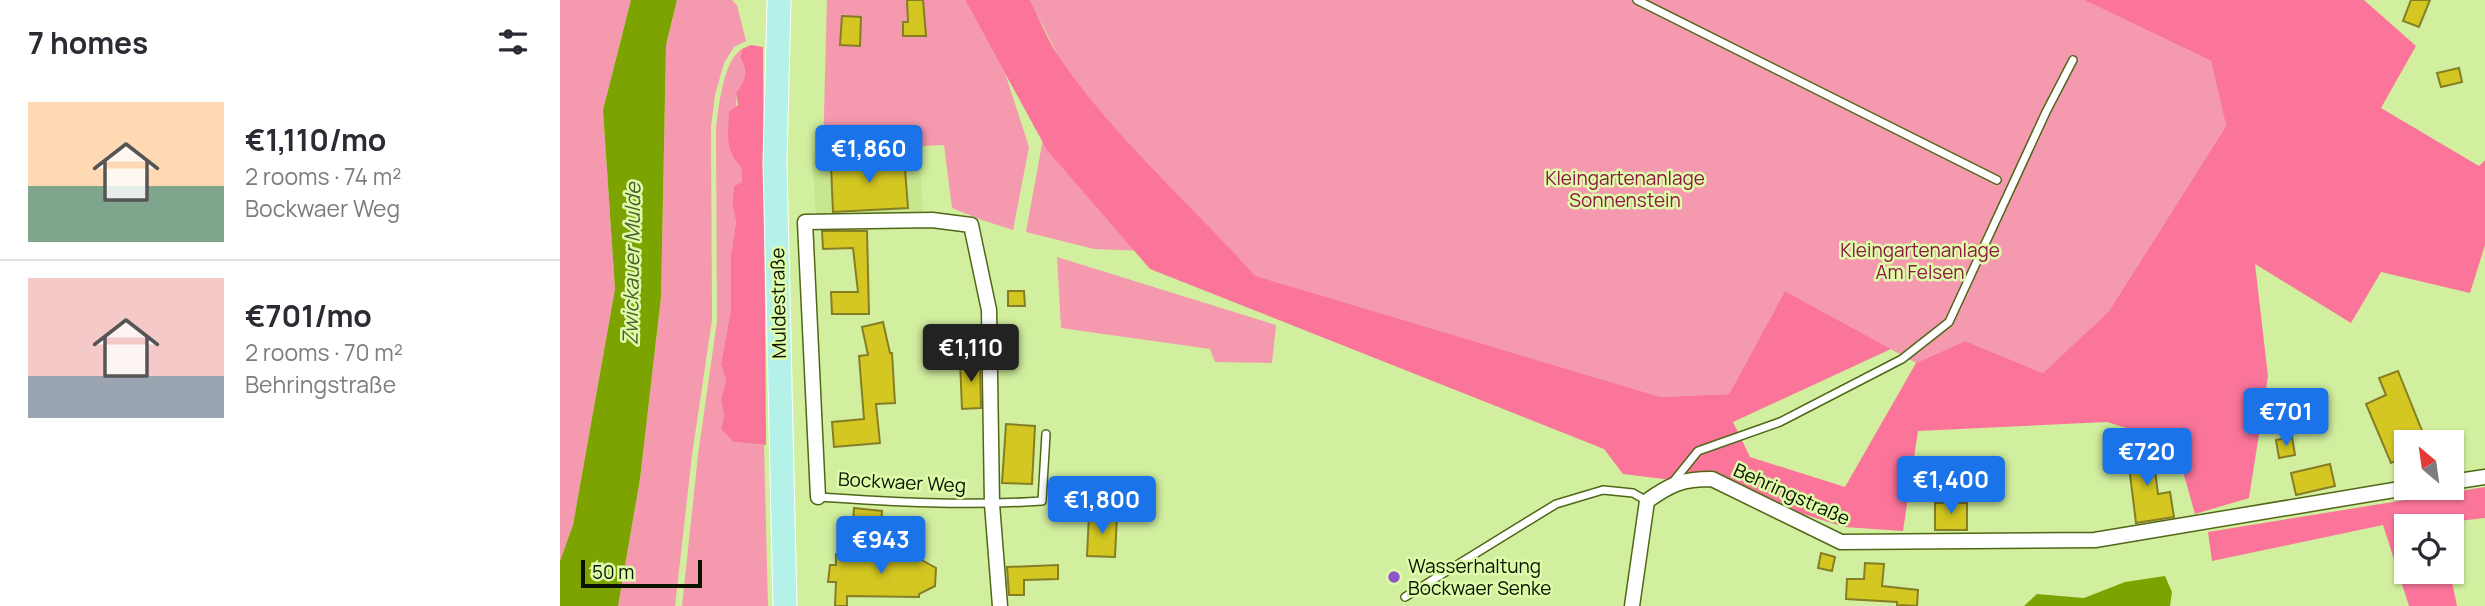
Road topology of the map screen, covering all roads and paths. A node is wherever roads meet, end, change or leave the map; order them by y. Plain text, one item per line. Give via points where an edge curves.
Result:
1 (779, 0) edge
2 (1637, 0) edge
3 (2073, 60) dead end
4 (1997, 180) dead end
5 (791, 222) junction
6 (1046, 434) dead end
7 (2485, 477) edge
8 (2464, 480) edge
9 (1671, 484) junction
10 (2394, 490) edge
11 (818, 497) joint
12 (1647, 500) junction
13 (992, 504) junction
14 (1405, 597) dead end
15 (785, 606) edge
16 (1000, 606) edge
17 (1632, 606) edge

1 - 5 main road, Muldestraße via 775,163
2 - 4 lane
3 - 9 lane via 1949,322 1902,359 1780,422 1698,451
5 - 11 street, Bockwaer Weg
5 - 13 street, Bockwaer Weg via 932,220 971,225 989,310
5 - 15 main road, Muldestraße
6 - 13 lane, Bockwaer Weg via 1042,501
7 - 8 street
9 - 10 street, Behringstraße via 1712,479 1841,542 2095,540
9 - 12 street, Behringstraße
11 - 13 lane, Bockwaer Weg
12 - 14 lane via 1633,493 1603,490 1556,504
12 - 17 street
13 - 16 street, Bockwaer Weg

